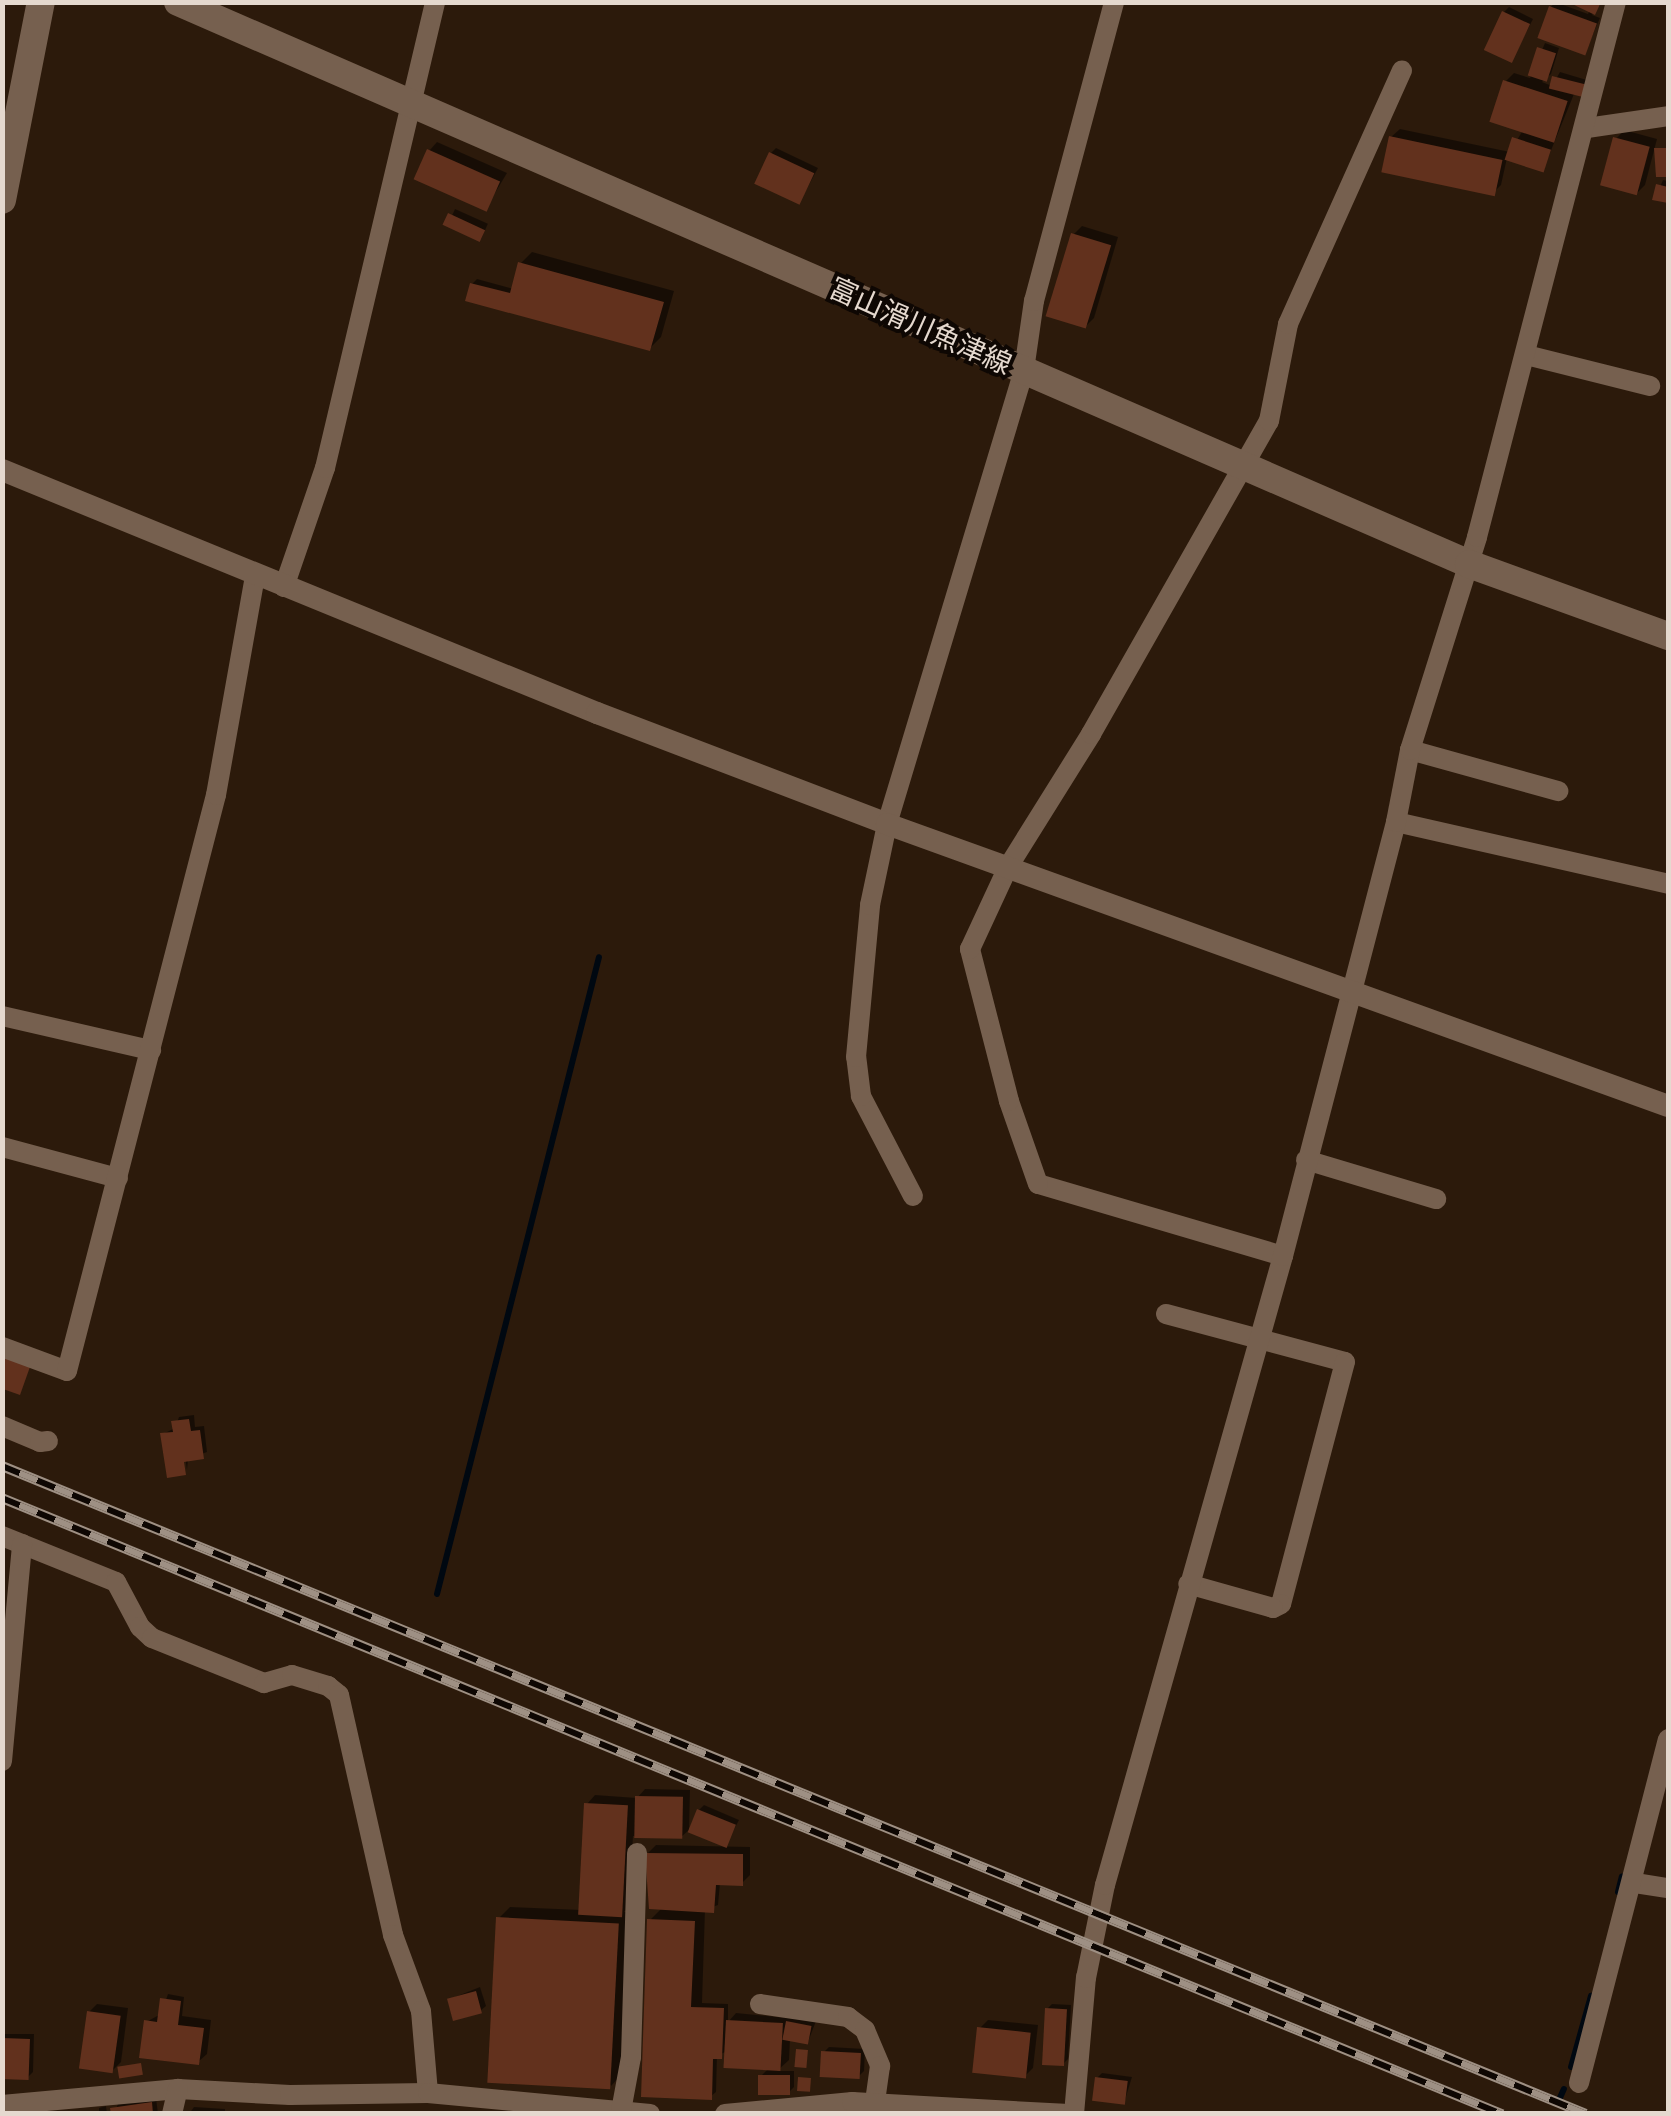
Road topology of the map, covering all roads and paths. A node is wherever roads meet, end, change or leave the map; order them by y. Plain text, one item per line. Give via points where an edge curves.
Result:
1 (42, 2) edge
2 (178, 2) edge
3 (435, 2) edge
4 (1114, 2) edge
5 (1616, 2) edge
6 (1402, 70) dead end
7 (414, 103) junction
8 (1668, 116) edge
9 (1587, 128) junction
10 (2, 200) edge
11 (1526, 355) junction
12 (1024, 370) junction
13 (1650, 386) dead end
14 (1242, 466) junction
15 (2, 470) edge
16 (1469, 564) junction
17 (255, 575) junction
18 (284, 587) junction
19 (1668, 636) edge
20 (1410, 750) junction
21 (1558, 790) dead end
22 (1396, 822) junction
23 (886, 824) junction
24 (1008, 867) junction
25 (1668, 884) edge
26 (1351, 989) junction
27 (2, 1016) edge
28 (151, 1050) junction
29 (1668, 1106) edge
30 (2, 1147) edge
31 (1306, 1160) junction
32 (118, 1178) junction
33 (914, 1196) dead end
34 (1436, 1199) dead end
35 (1283, 1256) junction
36 (1166, 1314) dead end
37 (1259, 1338) junction
38 (2, 1347) edge
39 (2, 1426) edge
40 (48, 1441) dead end
41 (12, 1540) edge
42 (1188, 1584) junction
43 (1668, 1739) edge
44 (2, 1761) edge
45 (637, 1853) dead end
46 (1635, 1883) junction
47 (1668, 1888) edge
48 (760, 2004) dead end
49 (1579, 2083) dead end
50 (178, 2089) junction
51 (440, 2100) edge
52 (875, 2103) junction
53 (2, 2104) edge
54 (621, 2111) junction
55 (172, 2114) edge
56 (650, 2114) edge
57 (726, 2114) edge
58 (1064, 2114) edge
59 (1074, 2114) edge

1 - 10 main road
2 - 7 main road, 富山滑川魚津線
3 - 7 street
4 - 12 street via 1034,301
5 - 9 street
6 - 14 street via 1288,324 1269,421
7 - 12 main road, 富山滑川魚津線
7 - 18 street via 325,468
8 - 9 street
9 - 11 street
11 - 13 street
11 - 16 street
12 - 14 main road, 富山滑川魚津線
12 - 23 street
14 - 16 main road, 富山滑川魚津線
14 - 24 street via 1092,734
15 - 17 street
16 - 19 main road, 富山滑川魚津線
16 - 20 street
17 - 18 street
17 - 28 street via 216,796
18 - 23 street
20 - 21 street
20 - 22 street
22 - 25 street
22 - 26 street
23 - 24 street
23 - 33 street via 870,906 856,1058 861,1096
24 - 26 street
24 - 35 street via 970,949 1038,1184
26 - 29 street
26 - 31 street
27 - 28 street
28 - 32 street
30 - 32 street
31 - 34 street
31 - 35 street
32 - 38 street via 67,1371
35 - 37 street
36 - 37 street
37 - 42 street
37 - 42 street via 1345,1362 1282,1604 1273,1608
39 - 40 street
41 - 44 street
41 - 51 street via 116,1582 152,1638 264,1683 292,1675 339,1696 393,1935 421,2011
42 - 59 street via 1105,1884 1086,1978
43 - 46 street
45 - 54 street via 631,2057
46 - 47 street
46 - 49 street
48 - 52 street via 848,2017 866,2030 880,2066
50 - 51 street
50 - 53 street
50 - 55 street
51 - 54 street
52 - 57 street
52 - 58 street
54 - 56 street

